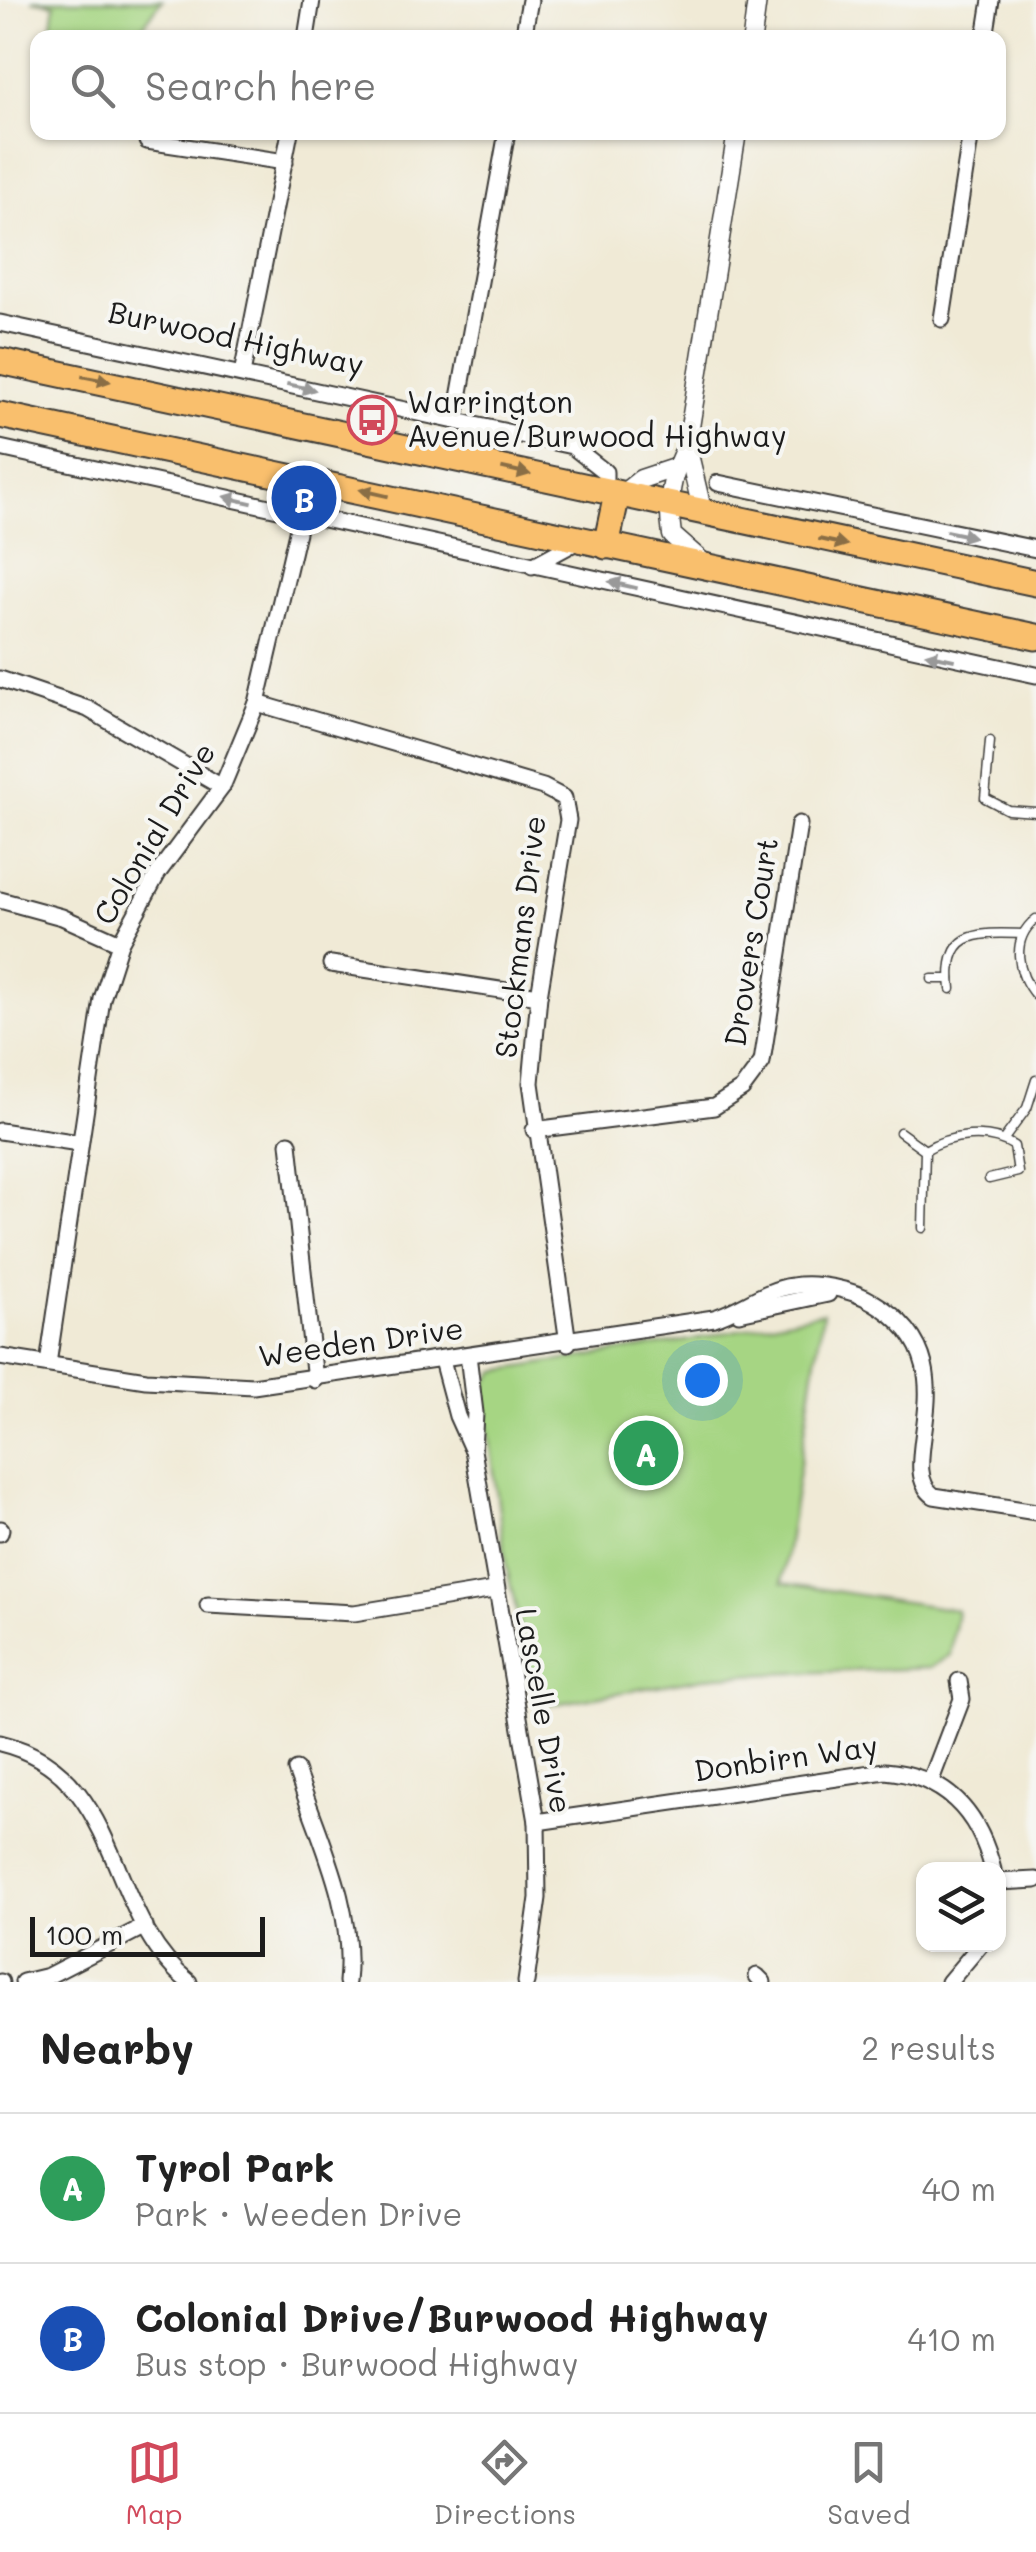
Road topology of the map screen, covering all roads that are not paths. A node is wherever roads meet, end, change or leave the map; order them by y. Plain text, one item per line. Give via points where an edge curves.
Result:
1 (312, 0) edge
2 (530, 0) edge
3 (758, 0) edge
4 (991, 0) edge
5 (307, 30) edge
6 (524, 30) edge
7 (753, 30) edge
8 (987, 30) edge
9 (289, 140) edge
10 (506, 140) edge
11 (736, 140) edge
12 (970, 140) edge
13 (148, 141) dead end
14 (286, 162) junction
15 (942, 319) dead end
16 (0, 323) edge
17 (0, 360) edge
18 (242, 374) junction
19 (0, 417) edge
20 (455, 420) junction
21 (687, 446) junction
22 (8, 450) edge
23 (674, 468) junction
24 (718, 482) dead end
25 (762, 492) junction
26 (614, 493) junction
27 (670, 506) junction
28 (301, 514) junction
29 (715, 516) junction
30 (580, 540) junction
31 (606, 546) junction
32 (1036, 549) edge
33 (532, 566) junction
34 (710, 568) junction
35 (1036, 583) edge
36 (1036, 637) edge
37 (1036, 675) edge
38 (0, 679) edge
39 (257, 703) junction
40 (990, 741) dead end
41 (222, 787) junction
42 (1036, 812) edge
43 (798, 824) dead end
44 (0, 900) edge
45 (1036, 919) edge
46 (1023, 934) junction
47 (120, 943) junction
48 (331, 964) dead end
49 (932, 978) dead end
50 (538, 996) junction
51 (1036, 996) edge
52 (1036, 1080) edge
53 (534, 1130) junction
54 (0, 1131) edge
55 (900, 1132) dead end
56 (1004, 1139) junction
57 (79, 1143) junction
58 (289, 1144) dead end
59 (925, 1150) junction
60 (989, 1179) dead end
61 (923, 1228) dead end
62 (568, 1343) junction
63 (468, 1355) junction
64 (0, 1357) edge
65 (442, 1360) junction
66 (48, 1364) junction
67 (315, 1380) junction
68 (473, 1450) junction
69 (1036, 1512) edge
70 (494, 1590) junction
71 (208, 1605) dead end
72 (959, 1681) dead end
73 (0, 1743) edge
74 (296, 1770) dead end
75 (931, 1780) junction
76 (537, 1822) junction
77 (991, 1862) edge
78 (1036, 1880) edge
79 (1006, 1882) edge
80 (145, 1926) junction
81 (974, 1952) edge
82 (23, 1982) edge
83 (189, 1982) edge
84 (347, 1982) edge
85 (526, 1982) edge
86 (948, 1982) edge

1 - 5 street
2 - 6 street
3 - 7 street
4 - 8 street
9 - 14 street
10 - 20 street
11 - 21 street
12 - 15 street
13 - 14 street
14 - 18 street
16 - 18 street, Burwood Highway
17 -> 26 highway
18 -> 20 street, Burwood Highway
19 - 22 street
30 -> 19 highway
20 - 26 street, Burwood Highway via 582,450 605,472
21 - 23 street
21 - 29 street
28 -> 22 street
23 - 26 street
23 - 27 street
24 - 25 street
25 - 29 street
25 -> 32 street
26 - 27 highway
26 - 31 highway
27 - 29 highway
27 - 34 street via 672,535
28 - 33 street
28 - 39 street, Colonial Drive
29 -> 35 highway
30 - 31 highway
30 - 33 street
31 - 34 highway
37 -> 33 street
34 - 36 highway
38 - 41 street via 88,709
39 - 41 street, Colonial Drive
39 - 50 street, Stockmans Drive via 564,798 568,820
40 - 42 lane via 985,798 1008,810
41 - 47 street, Colonial Drive via 158,873
43 - 53 street, Drovers Court via 762,1062 742,1090 714,1107
44 - 47 street via 62,916
45 - 46 lane
46 - 49 lane via 970,933 961,939 951,984
46 - 51 lane via 1019,969
47 - 57 street, Colonial Drive via 102,999
48 - 50 street
50 - 53 street, Stockmans Drive
52 - 56 lane via 1028,1108
53 - 62 street, Stockmans Drive
54 - 57 street
55 - 59 lane
56 - 59 lane via 959,1137
56 - 60 lane via 1014,1146 1018,1172
57 - 66 street, Colonial Drive
58 - 67 street
59 - 61 lane
62 - 63 street, Weeden Drive
62 - 69 street, Weeden Drive via 728,1314 796,1285 852,1294 899,1318 924,1358 930,1393 920,1472 926,1490
63 - 65 street, Weeden Drive
63 - 68 street, Lascelle Drive
64 - 66 street, Weeden Drive
65 - 67 street, Weeden Drive
65 - 68 street, Lascelle Drive
66 - 67 street, Weeden Drive via 204,1386
68 - 70 street, Lascelle Drive
70 - 71 street via 354,1613
70 - 76 street, Lascelle Drive
72 - 75 street via 962,1698
73 - 80 street via 40,1758 91,1808
74 - 84 street via 344,1906
75 - 76 street, Donbirn Way via 885,1772
75 - 77 street via 971,1817
76 - 85 street, Lascelle Drive via 538,1898
78 - 79 street
80 - 82 street
80 - 83 street via 173,1970
81 - 86 street

